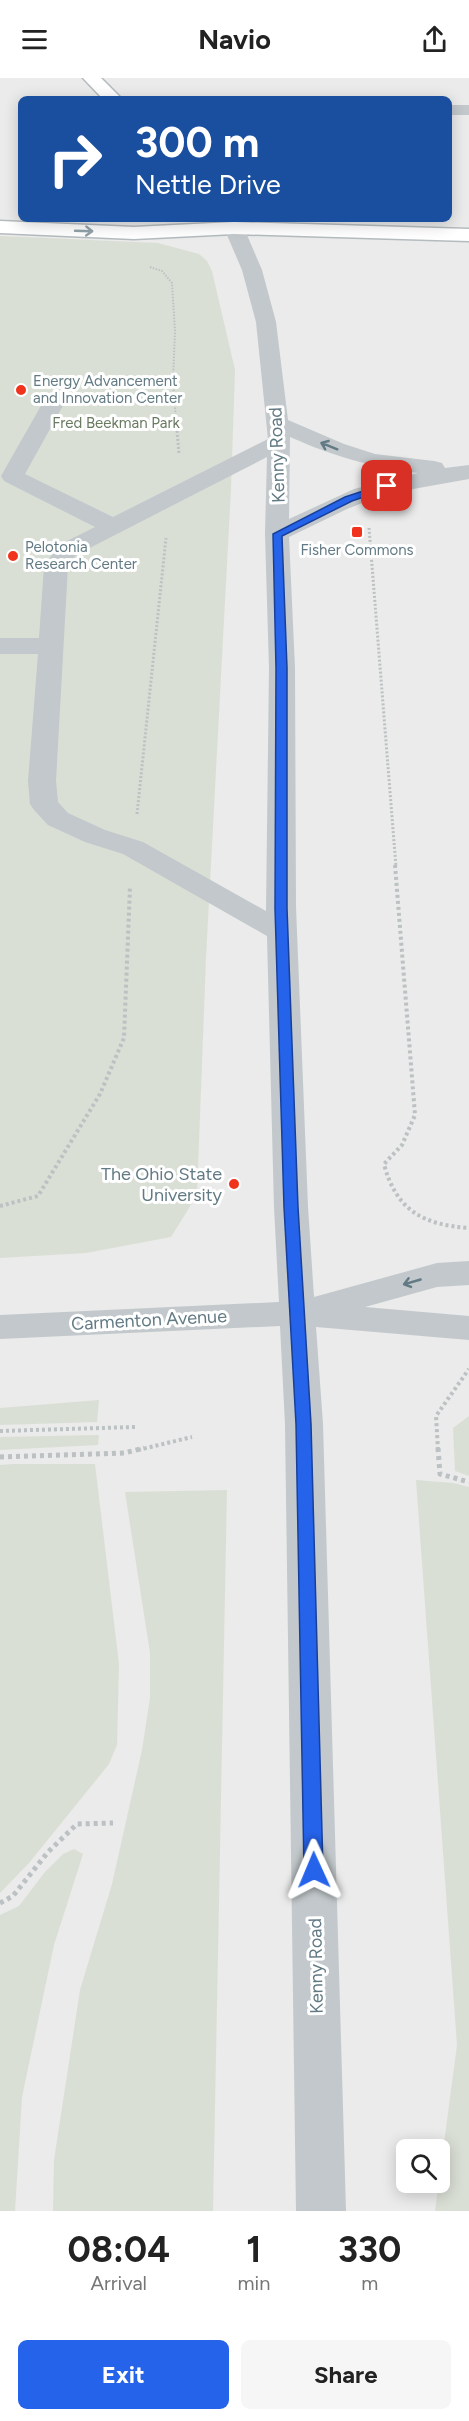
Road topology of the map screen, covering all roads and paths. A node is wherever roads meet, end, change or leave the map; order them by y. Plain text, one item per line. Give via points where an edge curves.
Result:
1 (91, 78) edge
2 (110, 96) edge
3 (452, 110) edge
4 (469, 110) edge
5 (230, 223) edge
6 (0, 227) edge
7 (469, 235) edge
8 (144, 265) dead end
9 (54, 402) dead end
10 (279, 433) junction
11 (179, 457) dead end
12 (469, 471) edge
13 (368, 521) dead end
14 (114, 527) junction
15 (166, 531) dead end
16 (278, 534) junction
17 (0, 646) edge
18 (51, 646) junction
19 (136, 823) dead end
20 (130, 880) dead end
21 (282, 932) junction
22 (0, 1206) edge
23 (469, 1228) edge
24 (469, 1273) edge
25 (299, 1313) junction
26 (0, 1327) edge
27 (469, 1328) edge
28 (469, 1369) edge
29 (135, 1427) dead end
30 (0, 1431) edge
31 (192, 1437) dead end
32 (0, 1457) edge
33 (469, 1482) edge
34 (113, 1823) dead end
35 (0, 1903) edge
36 (321, 2211) edge

1 - 2 main road
3 - 4 street
6 -> 5 main road via 134,233
5 - 7 main road
5 - 10 street, Kenny Road via 252,270 266,322
8 - 11 path via 162,271 172,283
9 - 14 street via 12,476
12 -> 10 street via 373,460
10 - 14 street
10 - 16 street, Kenny Road
12 - 16 street via 387,486 349,499
13 - 23 path via 415,1115 402,1145 384,1164 387,1181 401,1204 435,1224
14 - 18 street via 67,550 56,566
15 - 19 path
16 - 21 street, Kenny Road
17 - 18 street
18 - 21 street via 42,781 44,804 58,819 133,848
20 - 22 path via 124,1038 100,1094 38,1196
21 - 25 street, Kenny Road via 291,1207
24 -> 25 street via 437,1275
25 - 26 street, Carmenton Avenue
25 - 27 street
25 - 36 street, Kenny Road
28 - 33 path via 436,1416 440,1474
29 - 30 path
31 - 32 path via 124,1453
34 - 35 path via 78,1824 48,1852 13,1896

